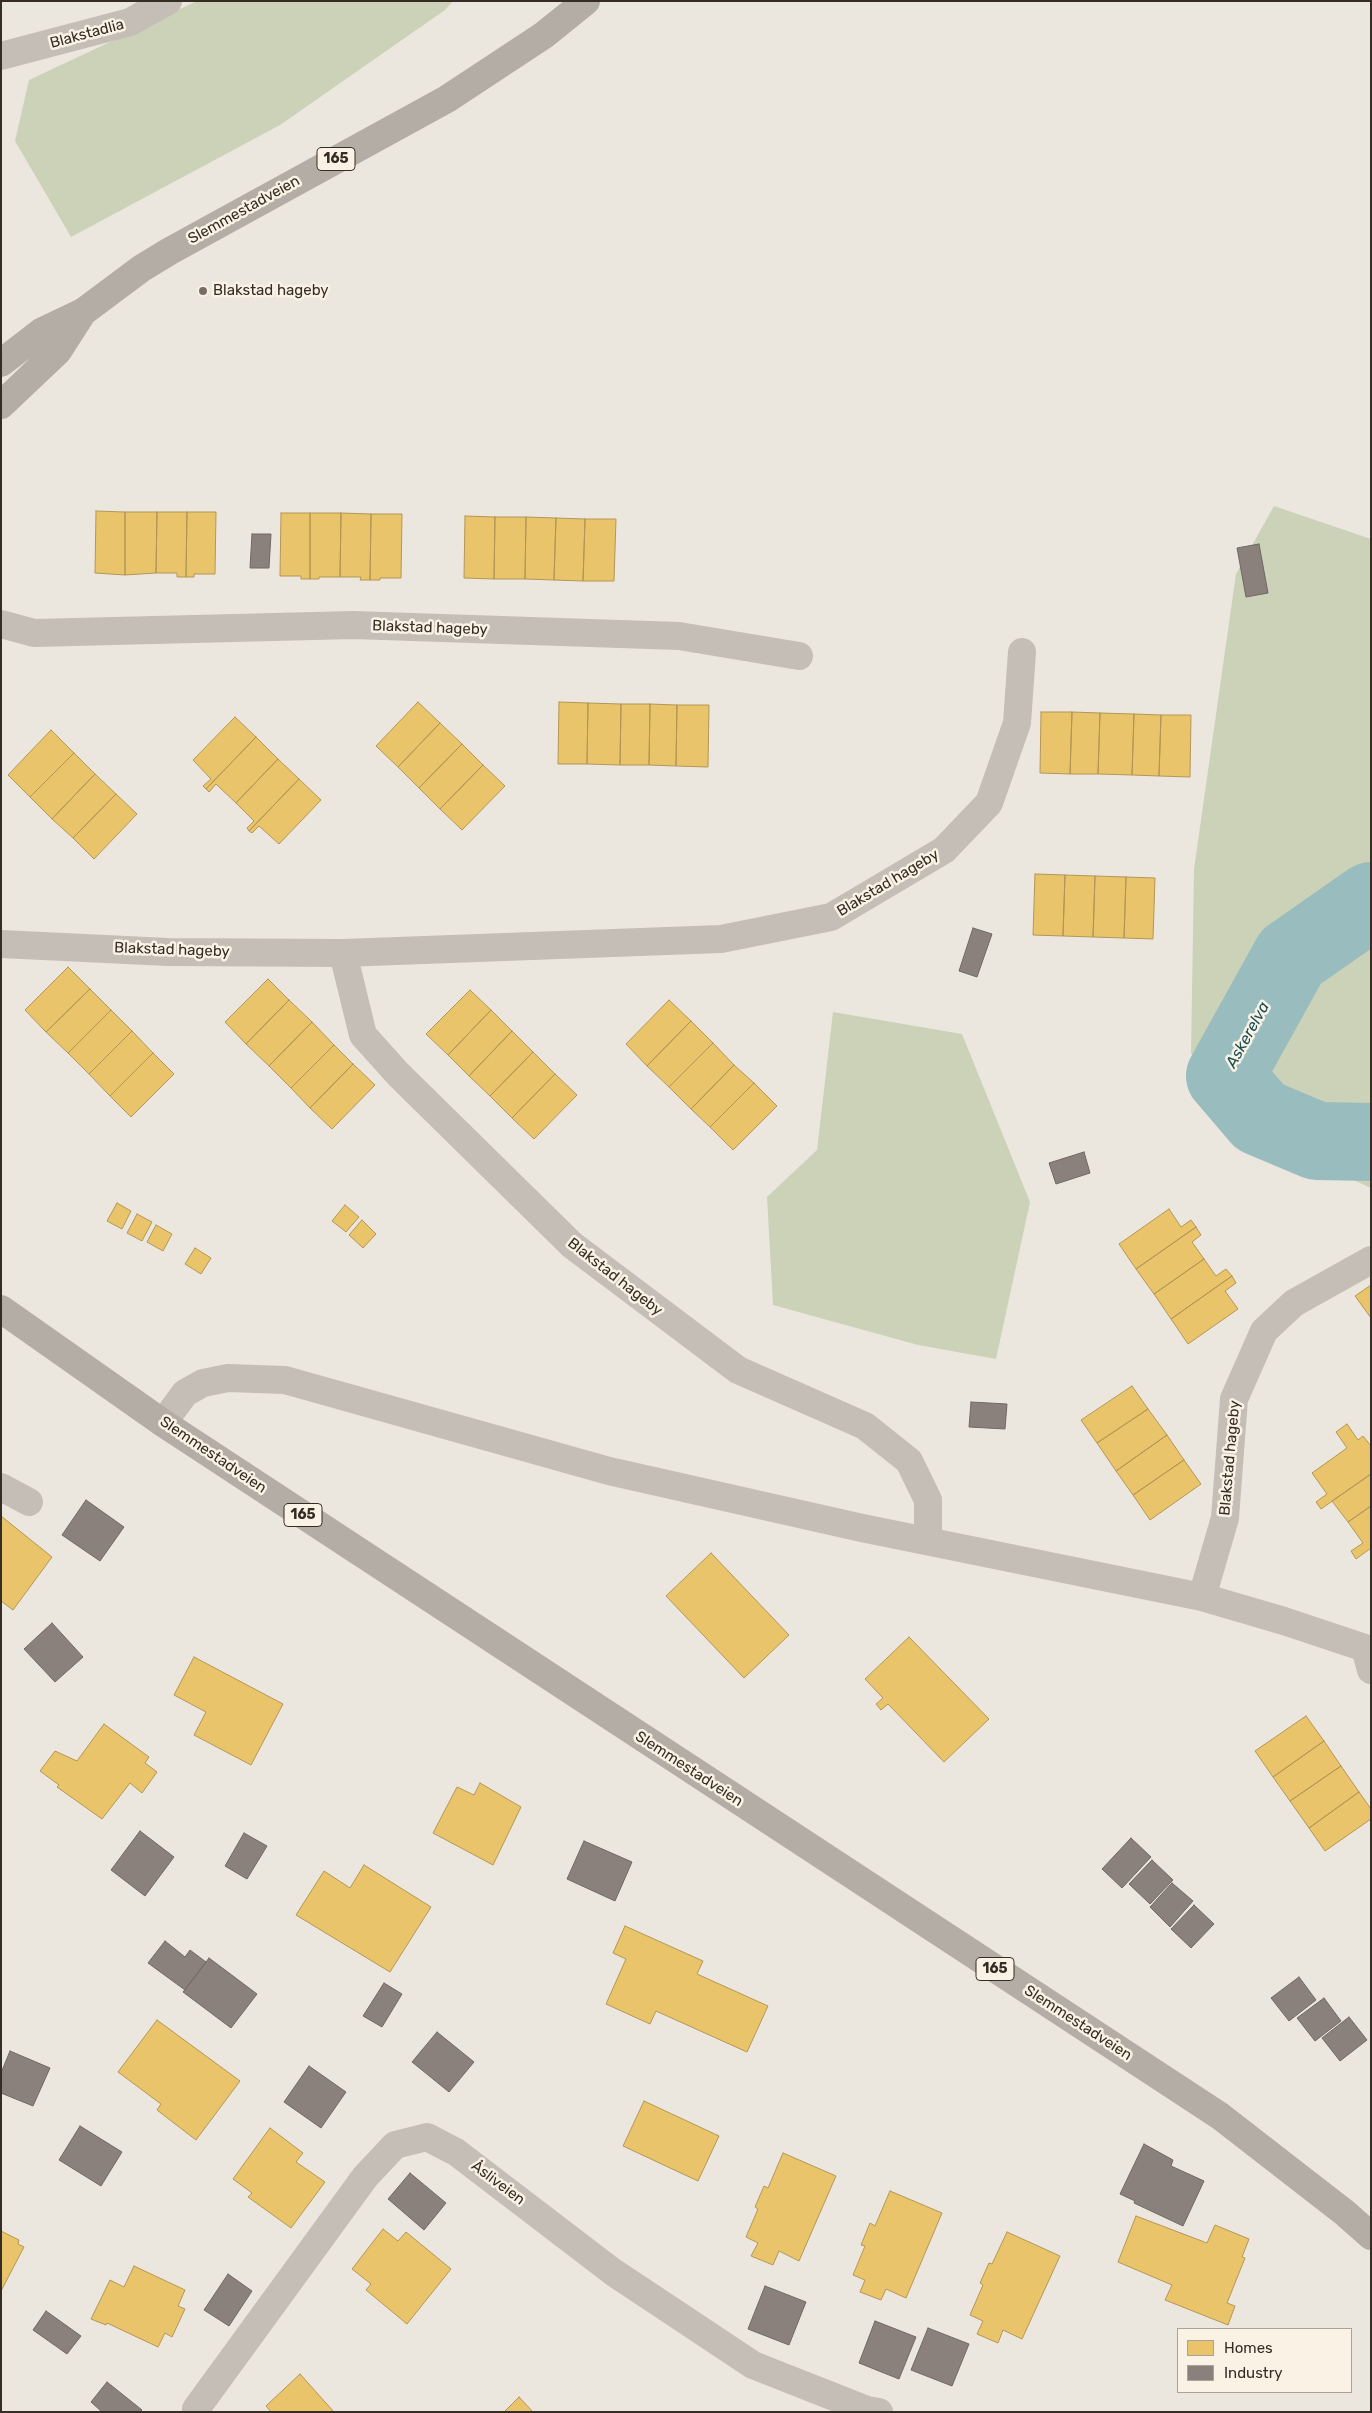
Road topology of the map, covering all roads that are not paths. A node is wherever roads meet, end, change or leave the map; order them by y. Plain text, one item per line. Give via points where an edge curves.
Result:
1 (168, 1) edge
2 (586, 1) edge
3 (1, 56) edge
4 (83, 312) junction
5 (1, 363) edge
6 (1, 405) edge
7 (1, 624) edge
8 (1022, 652) dead end
9 (799, 656) dead end
10 (1, 944) edge
11 (343, 953) junction
12 (1371, 1260) edge
13 (1, 1309) edge
14 (163, 1423) junction
15 (1, 1488) edge
16 (29, 1502) dead end
17 (928, 1541) junction
18 (1202, 1597) junction
19 (1369, 1654) edge
20 (1371, 2236) edge
21 (196, 2409) dead end
22 (871, 2411) edge

1 - 3 street, Blakstadlia via 130,22
2 - 4 main road, Slemmestadveien / 165 via 544,35 447,99 170,250
4 - 5 main road, Slemmestadveien / 165 via 40,332
4 - 6 main road, Slemmestadveien / 165 via 58,351
7 - 9 street, Blakstad hageby via 34,633 353,625 679,636
8 - 11 street, Blakstad hageby via 1016,722 989,803 944,850 831,917 721,939
10 - 11 street, Blakstad hageby via 168,952
11 - 17 street, Blakstad hageby via 363,1035 398,1074 572,1245 738,1370 865,1426 909,1462 928,1500
12 - 18 street, Blakstad hageby via 1294,1303 1264,1331 1234,1399 1225,1518
13 - 14 main road, Slemmestadveien / 165
14 - 17 street via 185,1393 203,1383 228,1378 285,1380 608,1471
14 - 20 main road, Slemmestadveien / 165 via 1220,2116
15 - 16 street
17 - 18 street
18 - 19 street via 1284,1620
21 - 22 street, Åsliveien via 365,2177 395,2145 427,2137 456,2152 612,2272 753,2365

